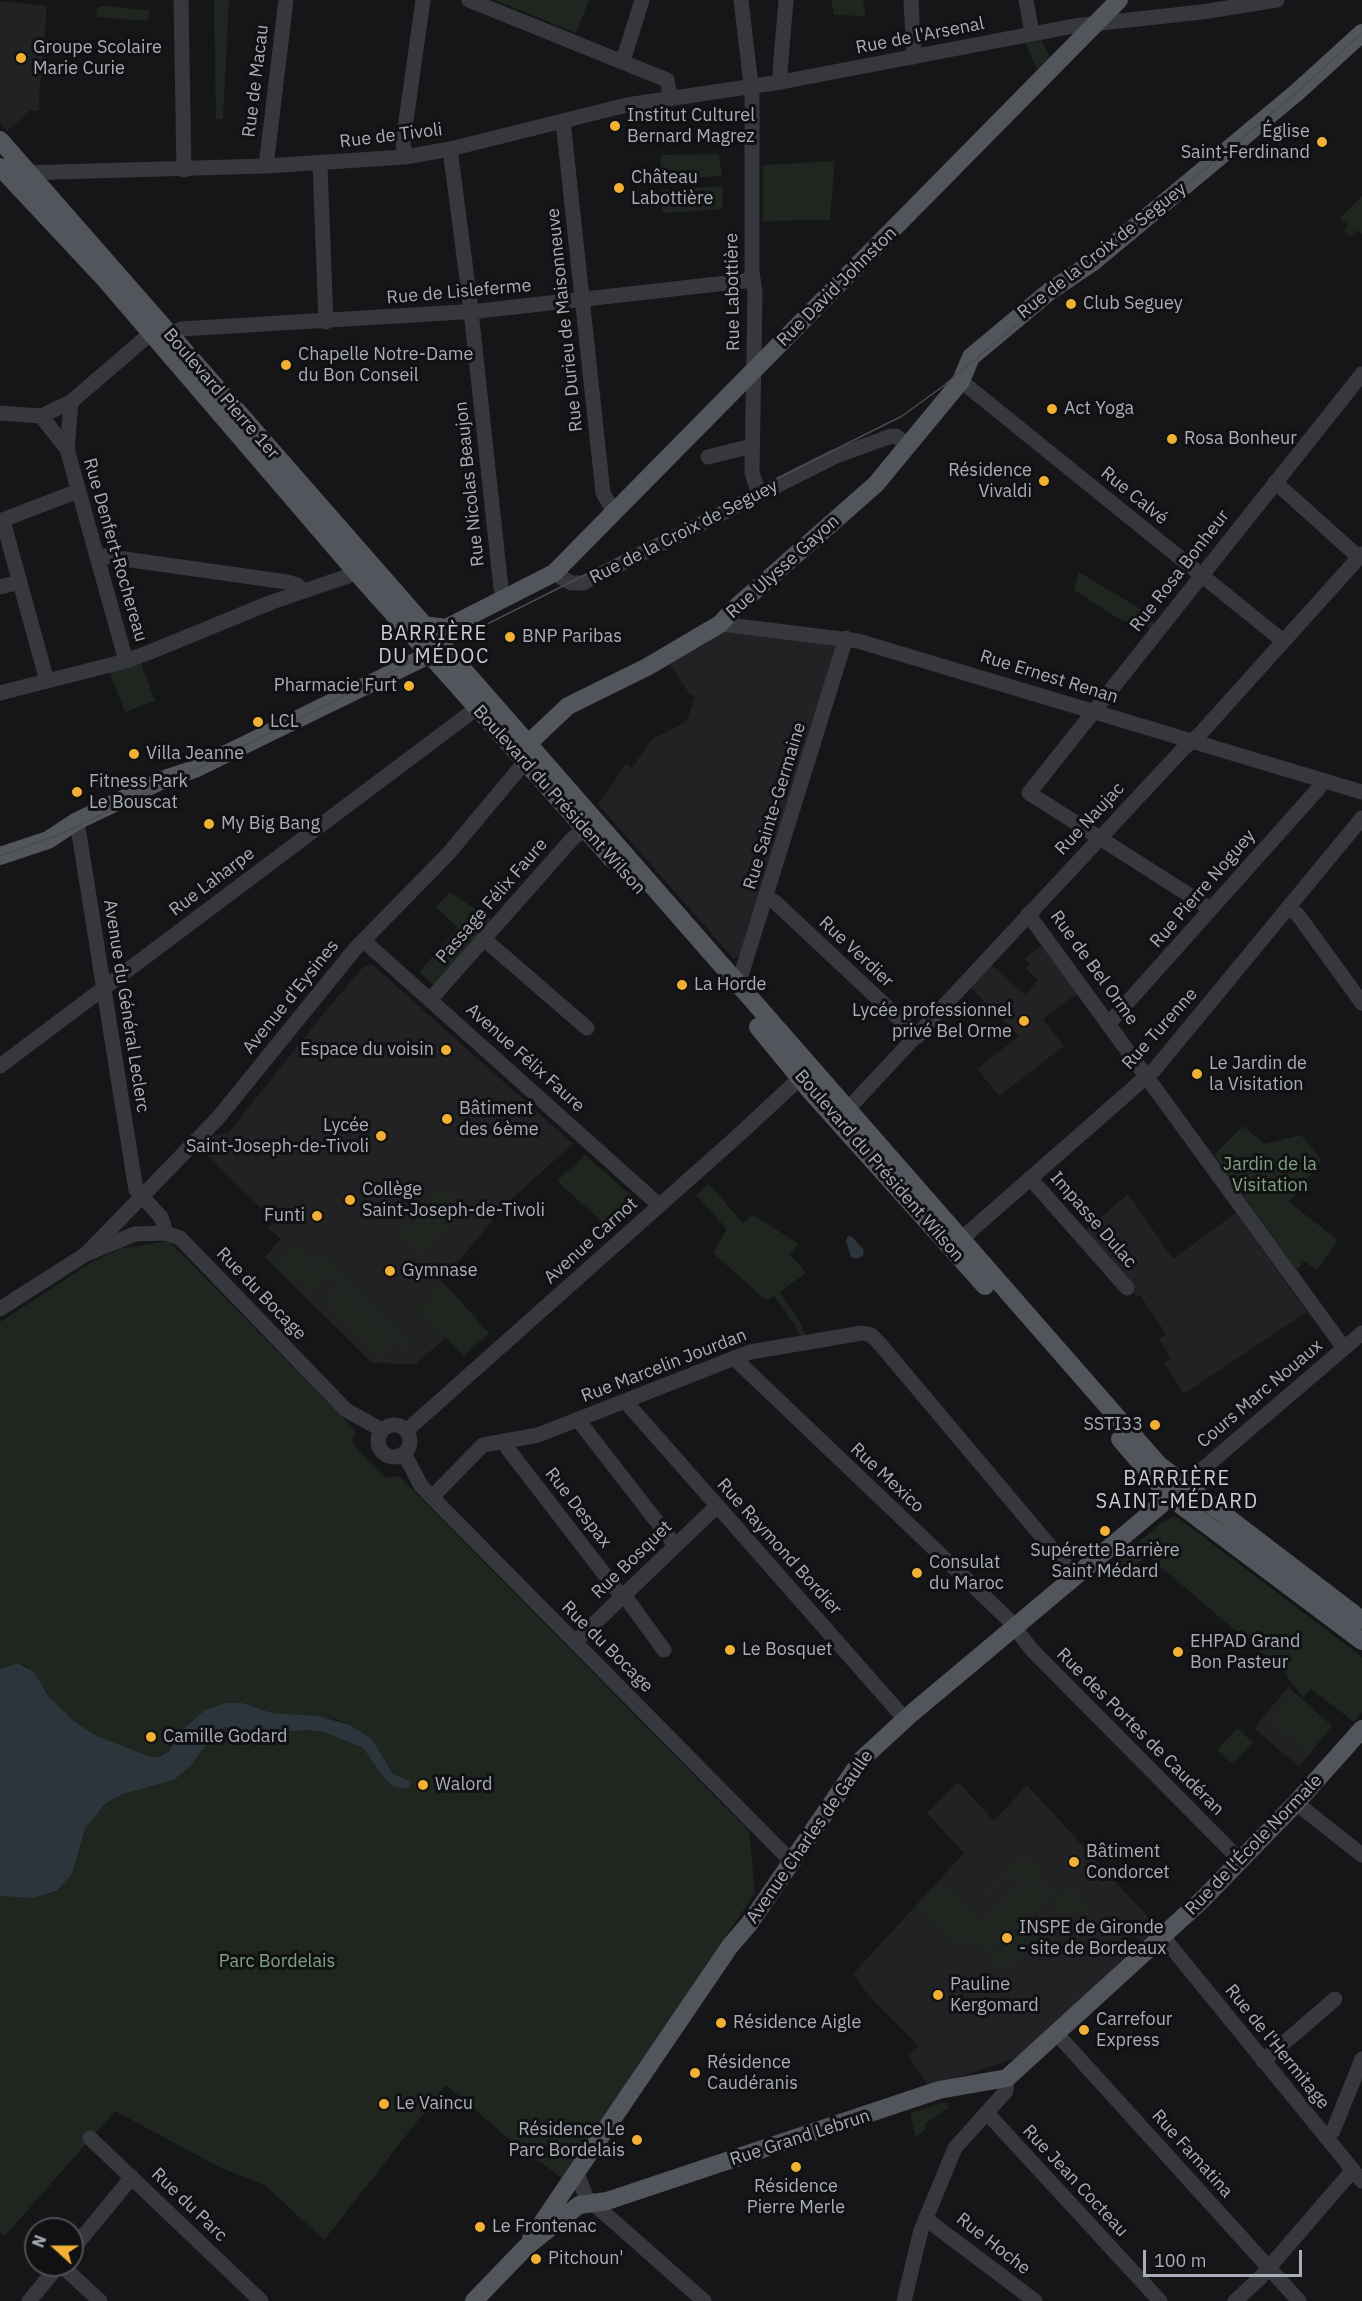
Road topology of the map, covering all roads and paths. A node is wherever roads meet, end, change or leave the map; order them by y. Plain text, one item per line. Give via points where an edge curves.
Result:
1 (181, 0) edge
2 (286, 0) edge
3 (423, 0) edge
4 (469, 0) edge
5 (642, 0) edge
6 (741, 0) edge
7 (786, 0) edge
8 (910, 0) edge
9 (1026, 0) edge
10 (1119, 0) edge
11 (1278, 0) edge
12 (1097, 22) junction
13 (1032, 33) junction
14 (1362, 33) edge
15 (914, 57) junction
16 (623, 61) junction
17 (781, 82) junction
18 (752, 87) junction
19 (671, 99) junction
20 (563, 121) junction
21 (0, 140) edge
22 (450, 149) junction
23 (405, 157) junction
24 (320, 164) junction
25 (266, 166) junction
26 (5, 167) edge
27 (184, 170) junction
28 (29, 173) junction
29 (753, 280) junction
30 (582, 300) junction
31 (471, 312) junction
32 (326, 322) junction
33 (150, 333) junction
34 (169, 335) junction
35 (754, 370) junction
36 (1362, 374) edge
37 (961, 381) junction
38 (71, 402) junction
39 (0, 413) edge
40 (40, 416) junction
41 (752, 446) junction
42 (909, 446) junction
43 (66, 449) junction
44 (708, 457) dead end
45 (1275, 482) junction
46 (78, 491) junction
47 (759, 495) junction
48 (614, 512) junction
49 (2, 521) edge
50 (357, 551) junction
51 (96, 555) junction
52 (1362, 555) edge
53 (355, 571) junction
54 (554, 573) junction
55 (1201, 576) junction
56 (20, 582) junction
57 (0, 587) edge
58 (372, 590) junction
59 (304, 591) junction
60 (505, 599) junction
61 (720, 624) junction
62 (427, 627) junction
63 (445, 637) junction
64 (846, 638) junction
65 (1283, 641) junction
66 (429, 655) junction
67 (126, 661) junction
68 (47, 681) junction
69 (0, 693) edge
70 (568, 706) junction
71 (477, 708) junction
72 (1094, 711) junction
73 (514, 725) junction
74 (1192, 741) junction
75 (530, 745) junction
76 (524, 763) junction
77 (1323, 780) junction
78 (1362, 792) edge
79 (1362, 818) edge
80 (77, 821) junction
81 (585, 829) junction
82 (1099, 838) junction
83 (611, 839) junction
84 (0, 856) edge
85 (767, 898) junction
86 (1289, 908) junction
87 (1211, 909) junction
88 (1028, 914) junction
89 (485, 940) junction
90 (364, 941) junction
91 (738, 986) junction
92 (103, 988) junction
93 (430, 1000) junction
94 (1362, 1003) edge
95 (1110, 1022) junction
96 (587, 1028) dead end
97 (918, 1036) junction
98 (0, 1066) edge
99 (802, 1070) junction
100 (1148, 1076) junction
101 (847, 1110) junction
102 (1030, 1178) junction
103 (890, 1181) junction
104 (141, 1197) junction
105 (659, 1205) junction
106 (166, 1233) junction
107 (960, 1240) junction
108 (86, 1254) junction
109 (1127, 1288) dead end
110 (0, 1307) edge
111 (1360, 1338) edge
112 (1344, 1348) junction
113 (734, 1358) junction
114 (625, 1401) junction
115 (578, 1420) junction
116 (382, 1430) junction
117 (406, 1431) junction
118 (505, 1441) junction
119 (404, 1454) junction
120 (1177, 1491) junction
121 (432, 1497) junction
122 (717, 1506) junction
123 (675, 1545) junction
124 (1075, 1576) junction
125 (623, 1596) junction
126 (1309, 1602) junction
127 (1362, 1620) edge
128 (1014, 1628) junction
129 (1362, 1632) edge
130 (1362, 1641) edge
131 (575, 1642) junction
132 (664, 1650) dead end
133 (905, 1719) junction
134 (1362, 1729) edge
135 (1296, 1803) junction
136 (1362, 1855) edge
137 (791, 1861) junction
138 (1240, 1861) junction
139 (1163, 1937) junction
140 (1335, 1999) dead end
141 (1057, 2034) junction
142 (1362, 2060) edge
143 (1263, 2061) junction
144 (1007, 2078) junction
145 (987, 2113) junction
146 (1326, 2137) junction
147 (90, 2138) dead end
148 (577, 2173) junction
149 (1357, 2175) edge
150 (132, 2177) junction
151 (593, 2202) junction
152 (926, 2219) junction
153 (84, 2235) edge
154 (526, 2247) junction
155 (1269, 2268) junction
156 (50, 2277) edge
157 (73, 2277) edge
158 (480, 2299) edge
159 (29, 2301) edge
160 (100, 2301) edge
161 (261, 2301) edge
162 (704, 2301) edge
163 (904, 2301) edge
164 (1035, 2301) edge
165 (1160, 2301) edge
166 (1235, 2301) edge
167 (1299, 2301) edge

1 - 27 street
2 - 25 street, Rue de Macau
3 - 23 street via 403,142
4 - 16 street
5 - 16 street
6 - 18 street, Rue Labottière
7 - 17 street
8 - 15 street
9 - 13 street
10 - 12 main road, Rue David Johnston
11 - 12 street, Rue de l'Arsenal
12 - 13 street, Rue de l'Arsenal
12 - 35 main road, Rue David Johnston
13 - 15 street, Rue de l'Arsenal
14 - 37 main road, Rue de la Croix de Seguey via 1094,262 1050,291 971,357
15 - 17 street, Rue de l'Arsenal
16 - 19 street via 667,80
17 - 18 street, Rue de l'Arsenal
18 - 19 street, Rue de Tivoli
18 - 29 street, Rue Labottière
19 - 20 street, Rue de Tivoli
20 - 22 street, Rue de Tivoli
20 - 30 street, Rue Durieu de Maisonneuve
21 - 26 main road, Boulevard Pierre 1er
22 - 23 street, Rue de Tivoli
22 - 31 street, Rue Nicolas Beaujon
23 - 24 street, Rue de Tivoli
24 - 25 street, Rue de Tivoli
24 - 32 street
25 - 27 street, Rue de Tivoli
26 - 28 main road, Boulevard Pierre 1er
26 - 33 main road, Boulevard Pierre 1er
27 - 28 street, Rue de Tivoli
28 - 34 main road, Boulevard Pierre 1er
29 - 30 street, Rue de Lisleferme
29 - 35 street, Rue Labottière
30 - 31 street, Rue de Lisleferme
30 - 48 street, Rue Durieu de Maisonneuve via 603,493
31 - 32 street, Rue de Lisleferme
31 - 60 street, Rue Nicolas Beaujon
32 - 34 street, Rue de Lisleferme via 181,329
33 - 38 street
33 - 53 main road, Boulevard Pierre 1er
34 - 50 main road, Boulevard Pierre 1er
35 - 41 street, Rue Labottière
35 - 48 main road, Rue David Johnston
36 - 45 street, Rue Rosa Bonheur
37 - 42 main road, Rue Ulysse Gayon
37 - 55 street, Rue Calvé
38 - 40 street
38 - 43 street
39 - 40 street
40 - 43 street
41 - 44 street
41 - 47 street, Rue Labottière via 752,472
42 - 47 street, Rue de la Croix de Seguey via 891,436 834,457
42 - 61 main road, Rue Ulysse Gayon via 876,484
43 - 46 street, Rue Denfert-Rochereau
45 - 52 street via 1354,553
45 - 55 street, Rue Rosa Bonheur
46 - 49 street
46 - 51 street, Rue Denfert-Rochereau
47 - 54 street, Rue de la Croix de Seguey via 583,583 571,583
48 - 54 main road, Rue David Johnston
49 - 56 street
50 - 53 street
50 - 62 main road, Boulevard Pierre 1er
51 - 59 street via 287,582
51 - 67 street, Rue Denfert-Rochereau
52 - 65 street, Rue Naujac
53 - 58 main road, Boulevard Pierre 1er
53 - 59 street
54 - 60 main road
55 - 65 street, Rue Calvé
55 - 72 street, Rue Rosa Bonheur
56 - 57 street
56 - 68 street
58 - 62 main road via 412,621
58 - 66 main road, Boulevard Pierre 1er
59 - 67 street
60 - 63 main road
61 - 64 street, Rue Ernest Renan
61 - 70 main road, Rue Ulysse Gayon via 647,667
62 - 63 main road
63 - 73 main road, Boulevard du Président Wilson
64 - 72 street, Rue Ernest Renan
64 - 85 street, Rue Sainte-Germaine
65 - 74 street, Rue Naujac
66 - 71 main road, Boulevard du Président Wilson
66 - 73 main road via 454,670 491,711
66 - 80 main road via 195,769 167,778
67 - 68 street
68 - 69 street
70 - 73 main road, Rue Ulysse Gayon via 527,726
70 - 75 main road, Rue Ulysse Gayon
71 - 76 main road, Boulevard du Président Wilson
71 - 92 street, Rue Laharpe
72 - 74 street, Rue Ernest Renan
72 - 82 street, Rue Rosa Bonheur via 1029,793
73 - 75 main road, Boulevard du Président Wilson
74 - 77 street, Rue Ernest Renan
74 - 82 street, Rue Naujac
75 - 76 main road
75 - 83 main road, Boulevard du Président Wilson
76 - 81 main road, Boulevard du Président Wilson
76 - 83 street via 543,772
76 - 90 street, Avenue d'Eysines via 448,855
77 - 78 street, Rue Ernest Renan
77 - 87 street, Rue Pierre Noguey
79 - 86 street, Rue Turenne
80 - 84 main road via 48,840
80 - 92 street, Avenue du Général Leclerc
81 - 89 street, Passage Félix Faure
81 - 99 main road, Boulevard du Président Wilson
82 - 87 street
82 - 88 street, Rue Naujac
83 - 91 main road, Boulevard du Président Wilson
85 - 91 street, Rue Sainte-Germaine
85 - 97 street, Rue Verdier
86 - 94 street
86 - 100 street, Rue Turenne
87 - 95 street, Rue Pierre Noguey
88 - 95 street, Rue de Bel Orme
88 - 97 street, Rue Naujac
89 - 93 street, Passage Félix Faure
89 - 96 street
90 - 93 street, Avenue Félix Faure
90 - 104 street, Avenue d'Eysines via 218,1118
91 - 99 main road, Boulevard du Président Wilson
92 - 98 street, Rue Laharpe
92 - 104 street, Avenue du Général Leclerc via 136,1190
93 - 105 street, Avenue Félix Faure
95 - 100 street, Rue de Bel Orme
97 - 101 street, Rue Naujac
99 - 101 main road, Boulevard du Président Wilson
99 - 103 main road, Boulevard du Président Wilson
99 - 105 street, Avenue Carnot
100 - 102 street, Rue Turenne
100 - 112 street, Rue de Bel Orme
101 - 107 main road, Boulevard du Président Wilson
102 - 107 street, Rue Turenne
102 - 109 street, Impasse Dulac
103 - 107 street via 940,1229
103 - 120 main road, Boulevard du Président Wilson
104 - 106 street, Rue du Bocage via 161,1217
104 - 108 street, Avenue d'Eysines
105 - 117 street, Avenue Carnot
106 - 108 street, Avenue d'Eysines via 144,1232
106 - 116 street, Rue du Bocage via 180,1238 346,1410
107 - 120 main road, Boulevard du Président Wilson via 1153,1458
108 - 110 street, Avenue d'Eysines
111 - 112 street, Cours Marc Nouaux
112 - 120 street, Cours Marc Nouaux
113 - 114 street, Rue Marcelin Jourdan
113 - 124 street, Rue Marcelin Jourdan via 775,1347 862,1333 872,1335
113 - 128 street, Rue Mexico via 1008,1618
114 - 115 street, Rue Marcelin Jourdan
114 - 122 street, Rue Raymond Bordier
115 - 118 street, Rue Marcelin Jourdan via 530,1437
115 - 123 street
116 - 117 street via 397,1425
116 - 119 street via 378,1443 382,1452 395,1457
117 - 119 street via 410,1440
118 - 121 street, Rue Marcelin Jourdan via 483,1445
118 - 125 street, Rue Despax
119 - 121 street, Rue du Bocage via 416,1479
120 - 124 main road, Avenue Charles de Gaulle
120 - 126 main road, Boulevard du Président Wilson
120 - 127 main road, Boulevard du Président Wilson
121 - 131 street, Rue du Bocage
122 - 123 street, Rue Bosquet
122 - 133 street, Rue Raymond Bordier
123 - 125 street, Rue Bosquet
124 - 128 main road, Avenue Charles de Gaulle
125 - 131 street, Rue Bosquet
125 - 132 street, Rue Despax
126 - 129 street via 1335,1612
126 - 130 main road, Boulevard du Président Wilson
128 - 133 main road, Avenue Charles de Gaulle
128 - 138 street, Rue des Portes de Caudéran
131 - 137 street, Rue du Bocage
133 - 137 main road, Avenue Charles de Gaulle via 857,1766
134 - 135 main road, Rue de l'École Normale
135 - 136 street
135 - 138 main road, Rue de l'École Normale
137 - 148 main road, Avenue Charles de Gaulle
138 - 139 main road, Rue de l'École Normale
139 - 141 main road, Rue de l'École Normale
139 - 143 street, Rue de l'Hermitage
140 - 143 street
141 - 144 main road, Rue de l'École Normale
141 - 155 street, Rue Famatina
142 - 146 street via 1333,2131
143 - 146 street, Rue de l'Hermitage
144 - 145 street, Rue de l'École Normale via 1006,2091
144 - 151 main road, Rue Grand Lebrun via 939,2090 685,2176
145 - 152 street, Rue de l'École Normale via 955,2148
145 - 165 street, Rue Jean Cocteau
146 - 149 street, Rue de l'Hermitage
147 - 150 street, Rue du Parc
148 - 151 street via 582,2191
148 - 154 main road, Avenue Charles de Gaulle
149 - 155 street
150 - 153 street
150 - 161 street, Rue du Parc
151 - 154 main road, Avenue Charles de Gaulle via 572,2208
151 - 162 street
152 - 163 street, Rue de l'École Normale
152 - 164 street, Rue Hoche
154 - 158 main road, Avenue Charles de Gaulle
155 - 166 street
155 - 167 street, Rue Famatina
156 - 159 street
157 - 160 street

